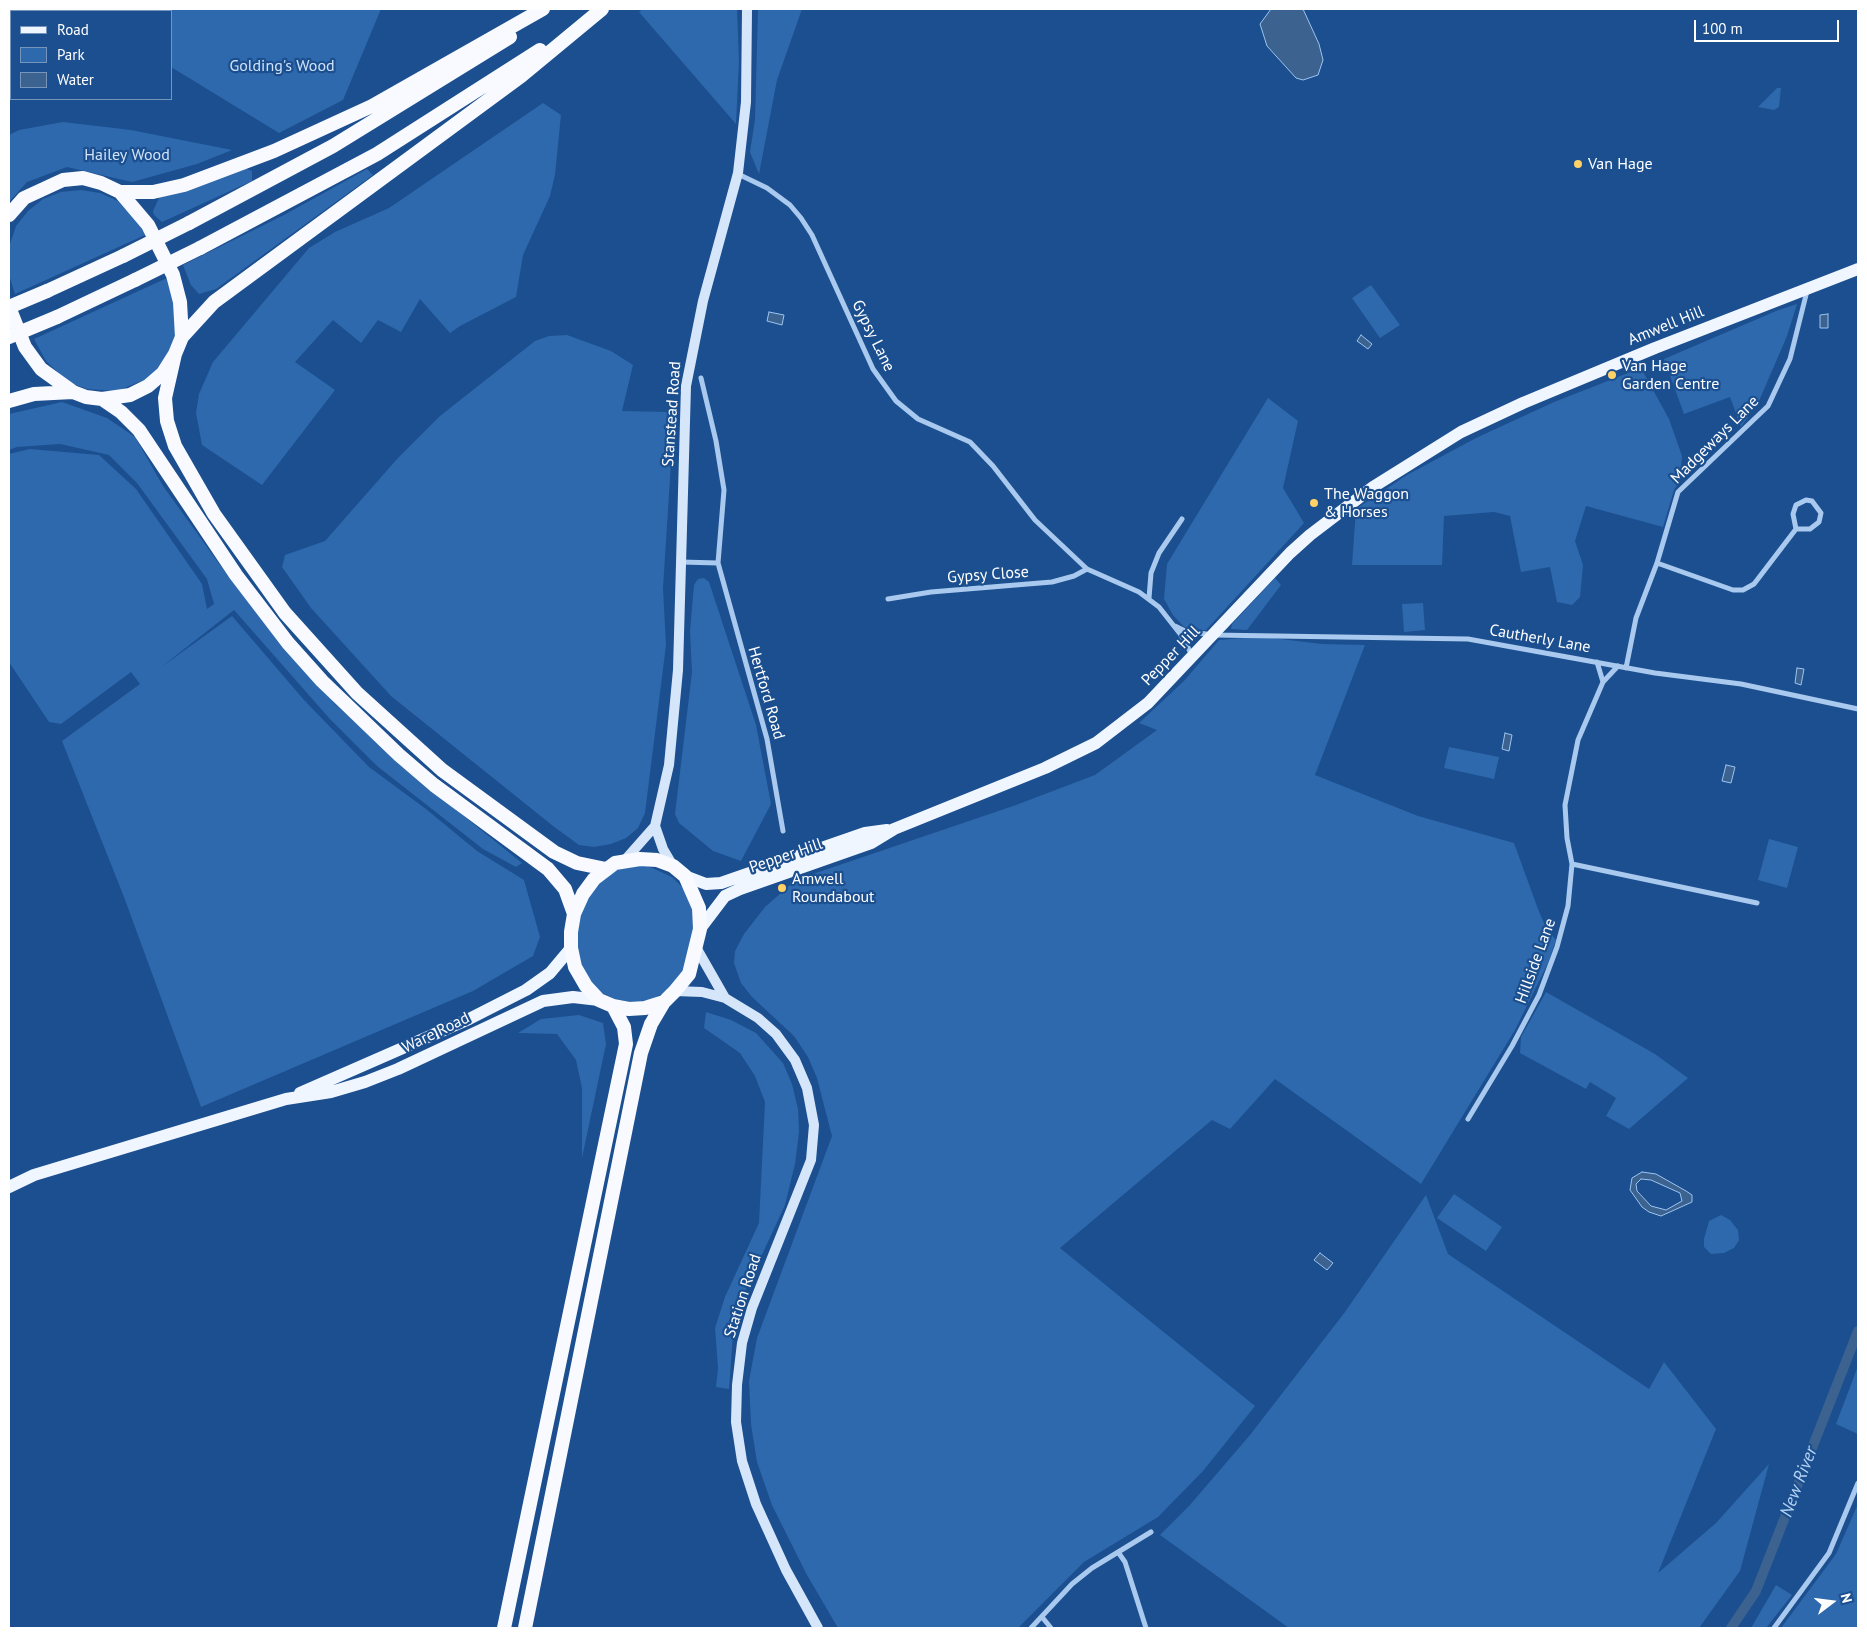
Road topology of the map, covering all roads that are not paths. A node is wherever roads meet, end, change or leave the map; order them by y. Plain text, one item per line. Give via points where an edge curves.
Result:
1 (543, 9) edge
2 (552, 9) edge
3 (601, 9) edge
4 (747, 9) edge
5 (738, 173) junction
6 (120, 192) junction
7 (9, 215) edge
8 (1858, 269) edge
9 (1808, 288) junction
10 (9, 307) edge
11 (182, 336) junction
12 (9, 337) edge
13 (175, 354) junction
14 (701, 378) dead end
15 (73, 392) junction
16 (102, 399) junction
17 (9, 401) edge
18 (1435, 448) joint
19 (1182, 519) dead end
20 (1796, 529) junction
21 (681, 562) junction
22 (718, 563) junction
23 (1657, 563) junction
24 (1087, 569) junction
25 (1149, 598) junction
26 (888, 599) dead end
27 (1175, 626) junction
28 (1213, 635) junction
29 (1193, 657) junction
30 (1597, 662) junction
31 (1618, 666) junction
32 (1626, 668) junction
33 (1603, 682) junction
34 (1858, 709) edge
35 (655, 826) junction
36 (894, 829) junction
37 (783, 831) dead end
38 (625, 860) junction
39 (1572, 864) junction
40 (672, 866) junction
41 (606, 869) junction
42 (685, 876) junction
43 (1757, 903) dead end
44 (574, 914) junction
45 (700, 929) junction
46 (571, 948) junction
47 (697, 949) junction
48 (675, 991) junction
49 (725, 998) junction
50 (599, 1000) junction
51 (664, 1002) junction
52 (613, 1006) junction
53 (286, 1099) junction
54 (1468, 1119) dead end
55 (9, 1187) edge
56 (1858, 1483) edge
57 (1151, 1532) dead end
58 (1118, 1552) junction
59 (1042, 1617) junction
60 (504, 1628) edge
61 (525, 1628) edge
62 (818, 1628) edge
63 (1031, 1628) edge
64 (1051, 1628) edge
65 (1146, 1628) edge
66 (1774, 1628) edge

1 - 6 highway via 372,106 274,151 184,185 153,192
2 - 10 highway, bridge via 472,62 341,141 189,223
3 - 11 highway via 521,76 214,302
3 - 12 highway, bridge via 377,154 200,248
4 - 5 main road, Stanstead Road via 746,102
5 - 21 main road, Stanstead Road via 690,362 683,432
5 - 24 street, Gypsy Lane via 767,188 801,218 812,235 873,369 896,401 918,419 974,446 1035,520
6 - 7 highway via 83,178 63,180 24,198
6 - 11 highway via 148,225 174,275
8 - 9 main road, Amwell Hill
9 - 18 main road, Amwell Hill via 1523,403
9 - 23 street, Madgeways Lane via 1790,359 1768,406 1678,492
10 - 15 highway via 25,347 41,369
11 - 13 highway
13 - 16 highway via 163,373 148,386 130,395
13 - 41 highway via 165,398 167,421 175,446 214,514 285,613 356,693 442,770 554,852 577,863
14 - 22 street, Hertford Road via 724,490
15 - 16 highway
15 - 17 highway via 34,394
16 - 44 highway via 139,430 236,576 322,681 398,755 434,785 548,869 564,888
18 - 28 main road, Pepper Hill via 1373,487 1310,536
19 - 25 street via 1159,552 1151,573
20 - 20 street via 1793,514 1796,505 1812,501 1821,513 1819,522 1810,529
20 - 23 street via 1754,584 1743,590 1733,590
21 - 22 street
21 - 35 main road, Stanstead Road via 674,720
22 - 37 street, Hertford Road via 767,738
23 - 32 street, Madgeways Lane via 1636,618
24 - 25 street, Gypsy Lane
24 - 26 street, Gypsy Close via 1052,582 931,592
25 - 27 street, Gypsy Lane
27 - 28 street via 1185,631
27 - 29 street, Gypsy Lane
28 - 29 main road, Pepper Hill
28 - 30 street, Cautherly Lane via 1468,639
29 - 36 main road, Pepper Hill via 1143,708 1096,744
30 - 31 street, Cautherly Lane
30 - 33 street
31 - 32 street, Cautherly Lane
31 - 33 street, Hillside Lane
32 - 34 street, Cautherly Lane via 1741,684
33 - 39 street, Hillside Lane via 1578,740 1565,805
35 - 38 main road, Stanstead Road
35 - 40 main road
36 - 42 main road, Pepper Hill via 866,833 721,883 706,884
36 - 45 main road, Pepper Hill via 871,843 725,896
38 - 40 highway via 657,860
38 - 41 highway
39 - 43 street
39 - 54 street, Hillside Lane via 1562,931 1539,995
40 - 42 highway
41 - 44 highway via 583,894
42 - 45 highway via 699,908
44 - 46 highway
45 - 47 highway
46 - 50 highway via 586,986
46 - 53 main road, Ware Road via 550,973 526,990
47 - 48 highway via 689,974
47 - 49 main road, Station Road
48 - 49 main road, Station Road via 702,992
48 - 51 highway
49 - 62 main road, Station Road via 770,1028 795,1060 807,1088 814,1124 811,1160 768,1264 742,1343 736,1422 742,1461 756,1504 786,1570
50 - 52 highway
50 - 53 main road, Ware Road via 573,997 543,1001 398,1069 330,1092
51 - 52 highway via 645,1008
51 - 61 highway via 651,1024 641,1053
52 - 60 highway via 624,1027 626,1044
53 - 55 main road, Ware Road via 34,1175
56 - 66 street via 1829,1553
57 - 58 street
58 - 59 street via 1072,1584
58 - 65 street via 1127,1567
59 - 63 street
59 - 64 street

